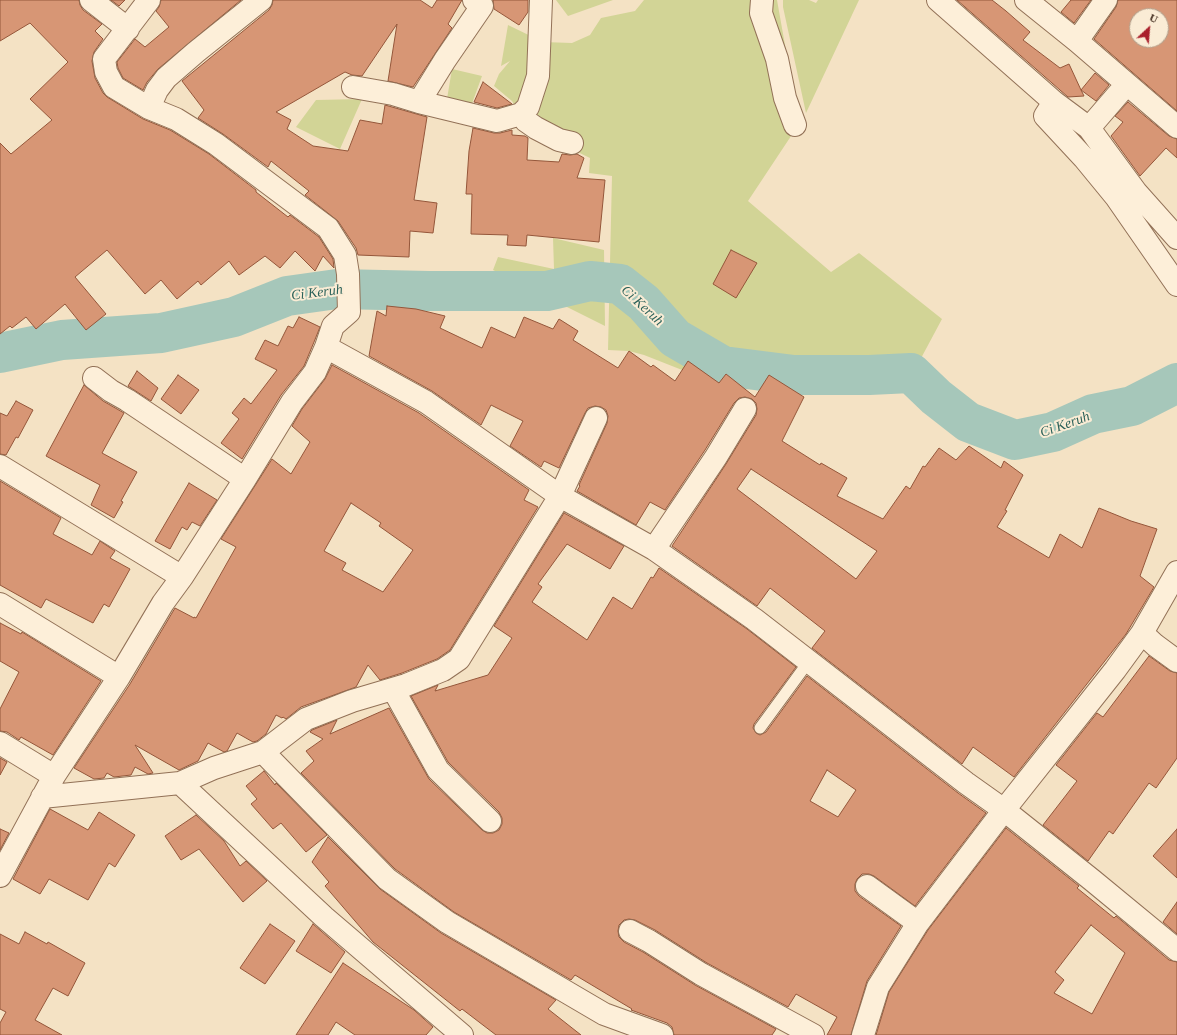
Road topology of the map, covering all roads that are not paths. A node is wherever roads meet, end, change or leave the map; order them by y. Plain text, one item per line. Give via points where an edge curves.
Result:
1 (91, 0) edge
2 (149, 0) edge
3 (261, 0) edge
4 (474, 0) edge
5 (541, 0) edge
6 (762, 0) edge
7 (938, 0) edge
8 (1026, 0) edge
9 (1106, 0) edge
10 (128, 29) junction
11 (1077, 42) junction
12 (1126, 85) junction
13 (353, 87) dead end
14 (419, 102) junction
15 (1051, 106) junction
16 (148, 108) junction
17 (521, 114) junction
18 (795, 125) dead end
19 (1177, 127) edge
20 (1089, 128) junction
21 (572, 143) dead end
22 (1177, 238) edge
23 (1177, 286) edge
24 (326, 347) junction
25 (94, 378) dead end
26 (745, 409) dead end
27 (596, 418) dead end
28 (0, 466) edge
29 (245, 480) junction
30 (560, 496) junction
31 (654, 549) junction
32 (1177, 572) edge
33 (182, 577) junction
34 (0, 604) edge
35 (1148, 638) junction
36 (1177, 660) edge
37 (809, 662) junction
38 (119, 677) junction
39 (393, 689) junction
40 (760, 728) dead end
41 (0, 743) edge
42 (263, 752) junction
43 (54, 776) junction
44 (180, 783) junction
45 (42, 797) junction
46 (1004, 810) junction
47 (490, 821) dead end
48 (0, 876) edge
49 (867, 886) dead end
50 (918, 923) junction
51 (630, 931) dead end
52 (1177, 950) edge
53 (462, 1035) edge
54 (662, 1035) edge
55 (813, 1035) edge
56 (863, 1035) edge

1 - 10 street
2 - 10 street
3 - 16 street via 166,78
4 - 14 street via 482,6 444,60
5 - 17 street via 538,76 528,107
6 - 18 street via 761,13
7 - 15 street
8 - 11 street
9 - 11 street
10 - 16 street via 104,59 106,72 114,86
11 - 12 street
12 - 19 street
12 - 20 street
13 - 14 street via 393,94
14 - 17 street via 499,121
15 - 20 street
15 - 23 street via 1045,116 1116,197
16 - 24 street via 176,119 216,144 328,228 345,255 349,312 333,326
17 - 21 street via 536,128 559,140
20 - 22 street via 1136,192
24 - 29 street via 315,372 292,402
24 - 30 street via 426,402
25 - 29 street
26 - 31 street
27 - 30 street
28 - 33 street
29 - 33 street
30 - 31 street
30 - 39 street via 459,659 443,670
31 - 37 street via 754,619
32 - 35 street
33 - 38 street via 163,603
34 - 38 street
35 - 36 street
35 - 46 street via 1115,670
37 - 40 lane
37 - 46 street
38 - 43 street
39 - 42 street via 352,700 306,719
39 - 47 street via 438,770
41 - 43 street
42 - 44 street via 214,768
42 - 54 street via 386,879 447,922 604,1014
43 - 45 street
44 - 45 street
44 - 53 street via 324,917
45 - 48 street
46 - 50 street
46 - 52 street
49 - 50 street
50 - 56 street via 878,987
51 - 55 street via 701,974

